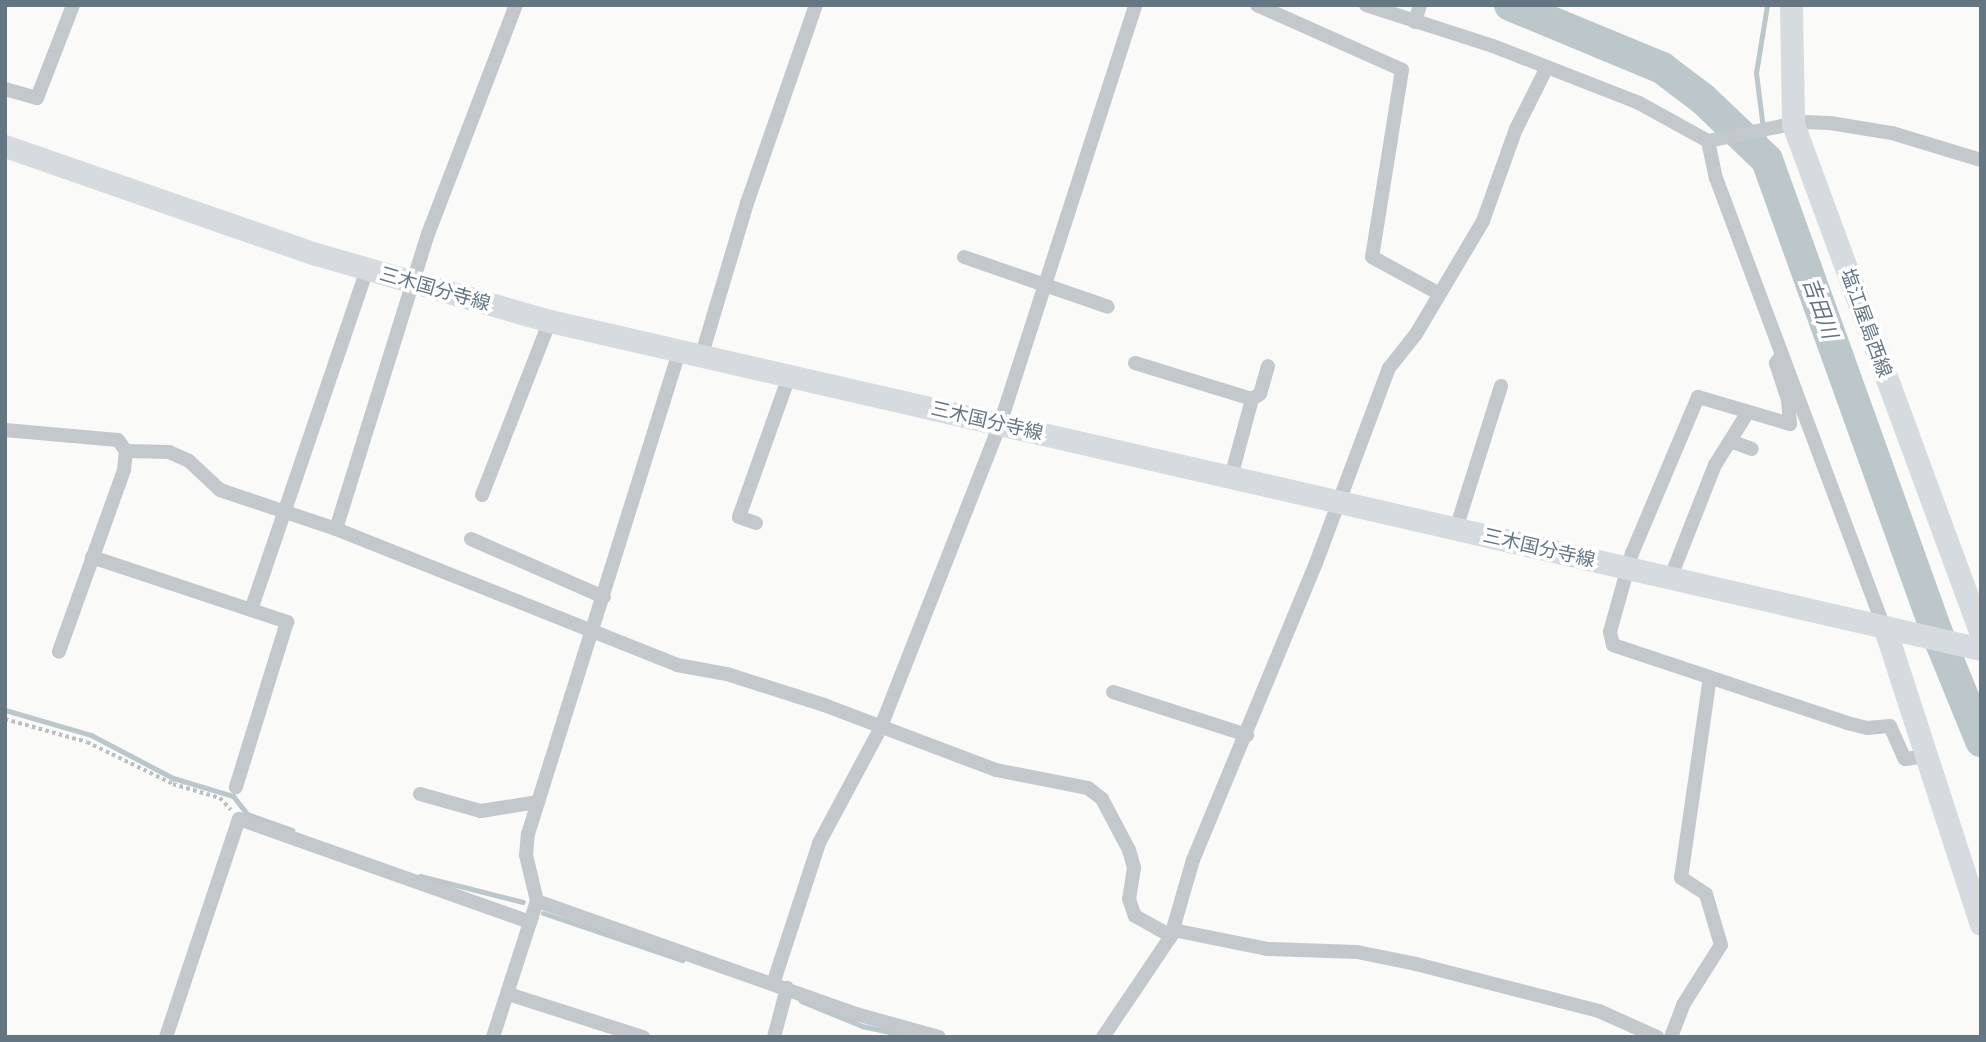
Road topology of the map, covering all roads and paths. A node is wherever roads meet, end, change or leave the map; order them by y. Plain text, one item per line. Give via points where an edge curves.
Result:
1 (72, 5) edge
2 (516, 5) edge
3 (816, 5) edge
4 (1135, 5) edge
5 (1257, 5) edge
6 (1366, 5) edge
7 (1791, 5) edge
8 (1419, 6) edge
9 (1415, 22) junction
10 (1547, 67) junction
11 (5, 89) edge
12 (1786, 125) junction
13 (1713, 140) junction
14 (5, 146) edge
15 (1981, 160) edge
16 (964, 257) dead end
17 (367, 270) junction
18 (1045, 282) junction
19 (414, 284) junction
20 (1440, 294) junction
21 (1108, 307) dead end
22 (550, 321) junction
23 (691, 352) junction
24 (1782, 355) junction
25 (1135, 363) dead end
26 (1268, 366) dead end
27 (790, 374) junction
28 (1501, 386) dead end
29 (1252, 399) junction
30 (1748, 412) junction
31 (1000, 424) junction
32 (5, 430) edge
33 (1730, 441) junction
34 (1752, 449) dead end
35 (126, 450) junction
36 (1231, 477) junction
37 (482, 495) dead end
38 (1339, 501) junction
39 (285, 513) junction
40 (756, 523) dead end
41 (336, 529) junction
42 (1456, 529) junction
43 (471, 539) dead end
44 (92, 557) junction
45 (1628, 569) junction
46 (1671, 579) junction
47 (604, 597) junction
48 (251, 610) junction
49 (593, 630) junction
50 (1888, 630) junction
51 (1981, 634) edge
52 (1981, 649) edge
53 (59, 652) dead end
54 (1710, 677) junction
55 (1113, 692) dead end
56 (5, 719) edge
57 (880, 729) junction
58 (1247, 734) junction
59 (1926, 756) junction
60 (236, 787) dead end
61 (420, 794) dead end
62 (538, 802) junction
63 (239, 819) junction
64 (537, 901) junction
65 (530, 922) junction
66 (1981, 924) edge
67 (1172, 933) junction
68 (782, 991) junction
69 (508, 994) junction
70 (166, 1037) edge
71 (493, 1037) edge
72 (643, 1037) edge
73 (774, 1037) edge
74 (939, 1037) edge
75 (1102, 1037) edge
76 (1657, 1037) edge
77 (1671, 1037) edge

1 - 11 street via 37,99
2 - 19 street via 428,234
3 - 23 street
4 - 18 street
5 - 20 street via 1402,70 1373,257
6 - 9 street
7 - 12 main road, 塩江屋島西線
8 - 9 street
9 - 10 street
10 - 13 street via 1639,103
10 - 20 street via 1516,129 1483,221
12 - 13 street
12 - 15 street via 1867,127
12 - 51 main road, 塩江屋島西線
13 - 24 street via 1716,178
14 - 17 main road, 三木国分寺線
16 - 18 street
17 - 19 main road, 三木国分寺線
17 - 39 street
18 - 21 street
18 - 31 street
19 - 22 main road, 三木国分寺線
19 - 41 street via 363,432
20 - 38 street via 1389,368
22 - 23 main road, 三木国分寺線
22 - 37 street
23 - 27 main road, 三木国分寺線
23 - 47 street
24 - 30 street via 1776,363 1790,424
24 - 50 street
25 - 29 street
26 - 29 street via 1260,394
27 - 31 main road, 三木国分寺線
27 - 40 street via 739,517
28 - 42 street
29 - 36 street
30 - 33 street
30 - 45 street via 1698,397
31 - 36 main road, 三木国分寺線
31 - 57 street
32 - 35 street via 118,440
33 - 34 street
33 - 46 street via 1715,465
35 - 39 street via 169,452 189,461 220,490
35 - 44 street via 124,470
36 - 38 main road, 三木国分寺線
38 - 42 main road, 三木国分寺線
38 - 58 street
39 - 41 street
39 - 48 street
41 - 49 street
42 - 45 main road, 三木国分寺線
43 - 47 street
44 - 48 street
44 - 53 street
45 - 46 main road, 三木国分寺線
45 - 54 street via 1610,632 1613,645
46 - 50 main road, 三木国分寺線
47 - 49 street
48 - 60 street via 287,622
49 - 57 street via 677,666 727,674 824,705
49 - 62 street
50 - 52 main road, 三木国分寺線
50 - 59 main road
54 - 59 street via 1847,723 1867,728 1891,726 1905,759
54 - 77 street via 1681,878 1706,894 1721,945 1683,1005
55 - 58 street
56 - 63 path via 88,742 173,784 220,798
57 - 67 street via 996,770 1088,788 1102,799 1129,850 1135,868 1129,899 1135,916
57 - 68 street via 819,843
58 - 67 street via 1193,860
59 - 66 main road
61 - 62 street via 481,811
62 - 64 street via 526,855
63 - 65 street
63 - 70 street
64 - 65 street
64 - 68 street
65 - 69 street
67 - 75 street
67 - 76 street via 1267,949 1357,952 1416,964 1598,1011
68 - 73 street
68 - 74 street
69 - 71 street
69 - 72 street

